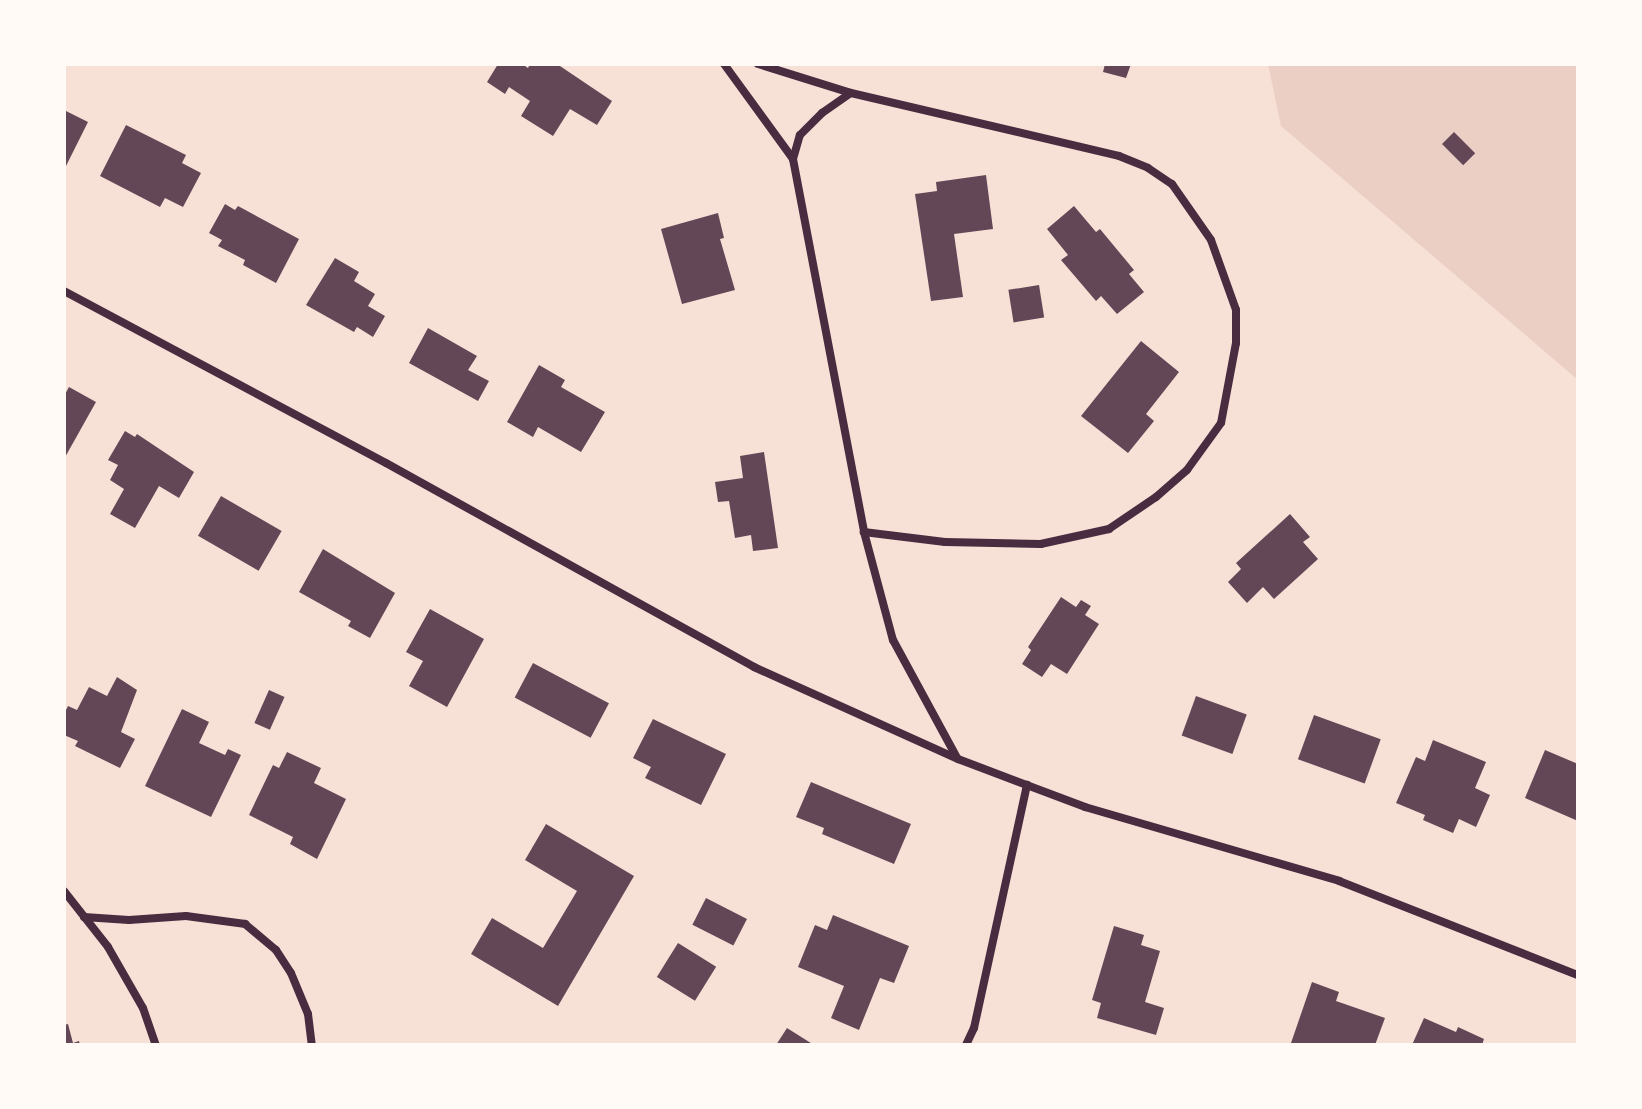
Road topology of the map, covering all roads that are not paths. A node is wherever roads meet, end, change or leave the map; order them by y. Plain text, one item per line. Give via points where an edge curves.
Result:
1 (724, 64) edge
2 (758, 64) edge
3 (851, 93) junction
4 (793, 159) junction
5 (64, 291) edge
6 (864, 532) junction
7 (958, 759) junction
8 (1027, 785) junction
9 (64, 891) edge
10 (84, 917) junction
11 (1578, 975) edge
12 (156, 1045) edge
13 (312, 1045) edge
14 (966, 1045) edge

1 - 4 street
2 - 3 street
3 - 4 street via 800,135
3 - 6 street via 1119,156 1148,168 1172,184 1211,240 1236,310 1236,343 1221,423 1187,470 1109,529 1041,544 945,542
4 - 6 street
5 - 7 street via 754,667
6 - 7 street via 893,640
7 - 8 street
8 - 11 street via 1339,881
8 - 14 street
9 - 10 street
10 - 12 street via 143,1008
10 - 13 street via 186,916 245,924 276,950 291,973 308,1014

